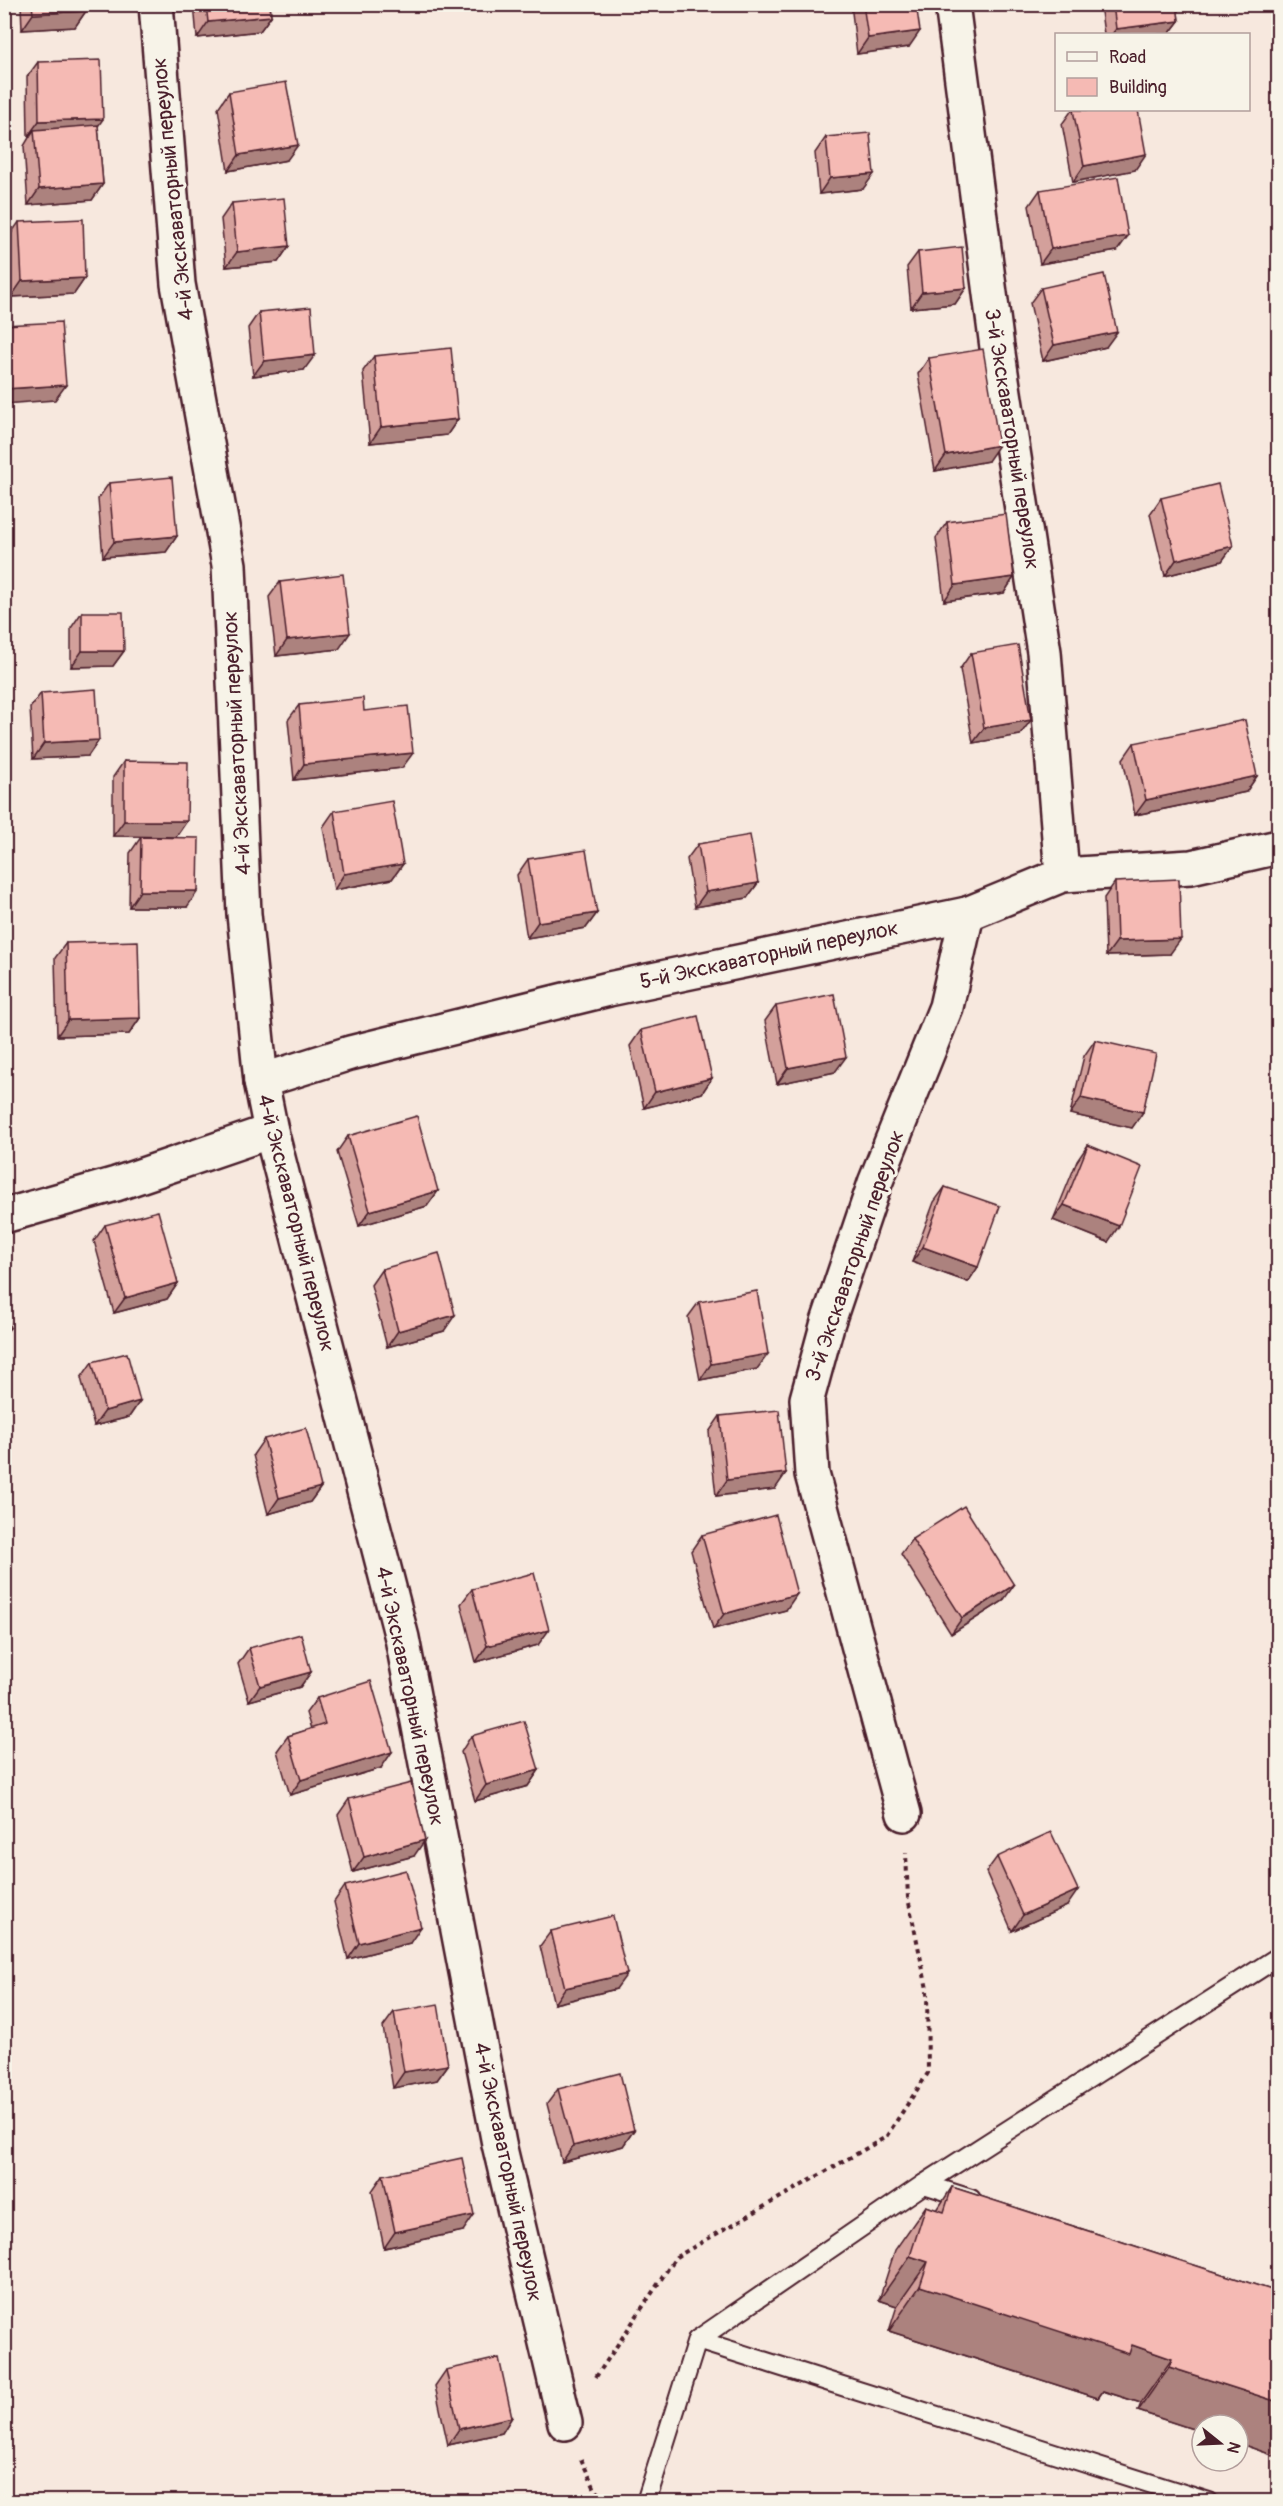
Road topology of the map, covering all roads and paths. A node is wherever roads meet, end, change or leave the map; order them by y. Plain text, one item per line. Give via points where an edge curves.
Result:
1 (156, 4) edge
2 (952, 4) edge
3 (1278, 848) edge
4 (1062, 875) junction
5 (967, 914) junction
6 (261, 1080) junction
7 (271, 1131) junction
8 (4, 1215) edge
9 (904, 1814) joint
10 (1278, 1957) edge
11 (924, 2184) junction
12 (990, 2205) edge
13 (698, 2340) junction
14 (565, 2423) junction
15 (607, 2502) edge
16 (646, 2502) edge
17 (1209, 2502) edge

1 - 6 street, 4-й Экскаваторный переулок via 178,284 229,565 244,914
2 - 4 street, 3-й Экскаваторный переулок via 997,347 1044,652
3 - 4 street, 5-й Экскаваторный переулок via 1191,867
4 - 5 street, 5-й Экскаваторный переулок
5 - 6 street, 5-й Экскаваторный переулок via 609,989 350,1053
5 - 9 street, 3-й Экскаваторный переулок via 946,1007 875,1183 828,1322 807,1399 812,1474
6 - 7 street, 4-й Экскаваторный переулок
7 - 8 street via 116,1184
7 - 14 street, 4-й Экскаваторный переулок via 402,1638 499,2144
9 - 14 path via 908,1898 927,1989 928,2073 886,2137 676,2256
10 - 11 lane
11 - 12 lane
11 - 13 lane
13 - 16 lane
13 - 17 lane
14 - 15 path via 595,2489

